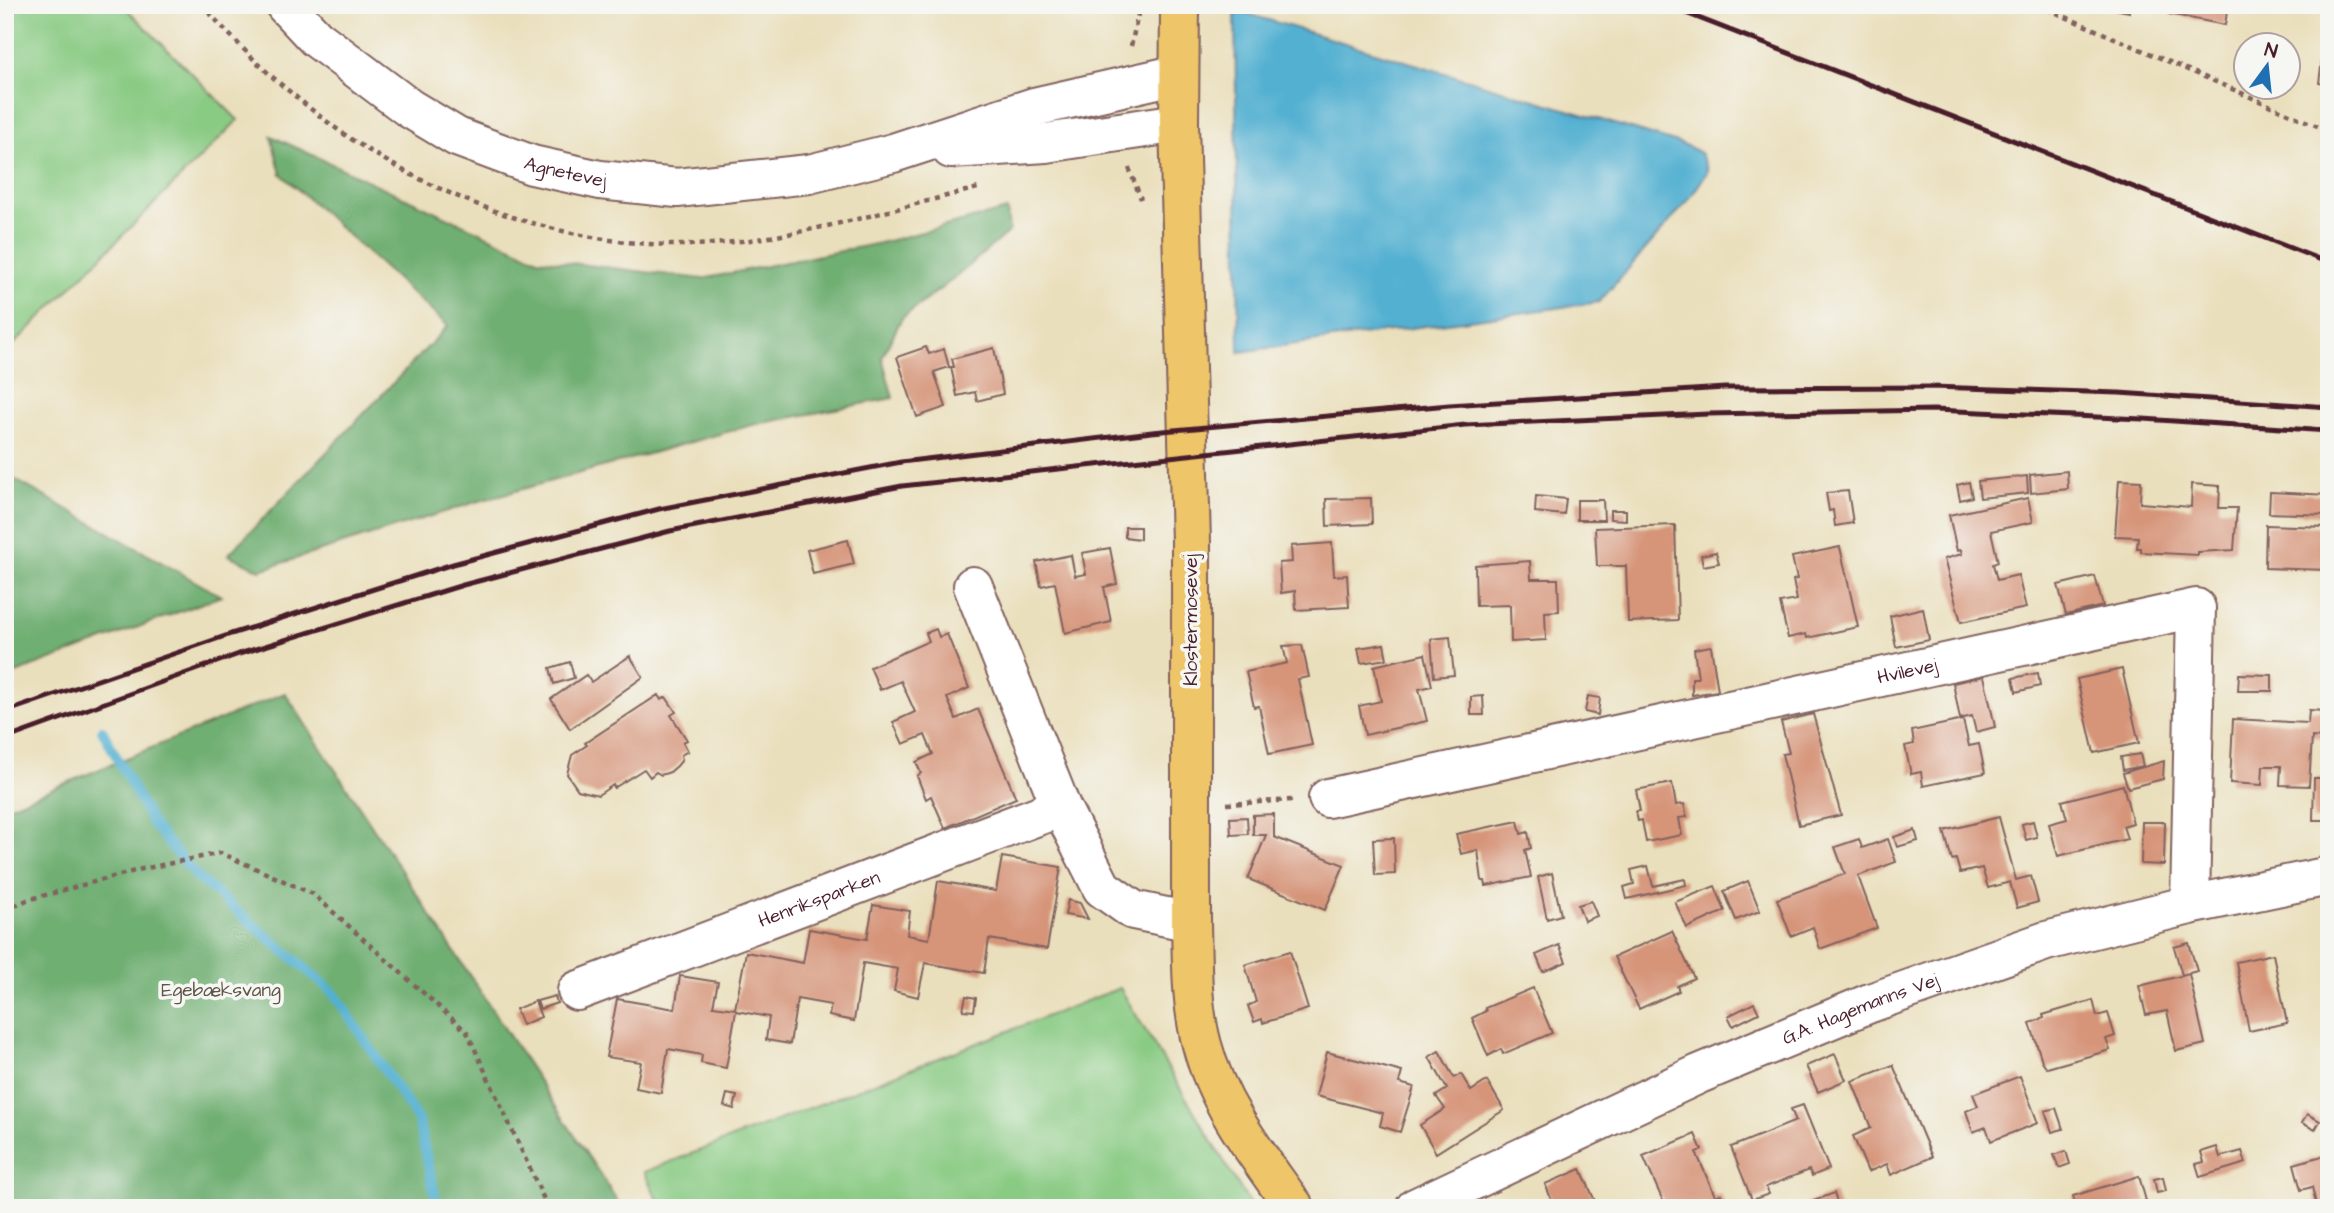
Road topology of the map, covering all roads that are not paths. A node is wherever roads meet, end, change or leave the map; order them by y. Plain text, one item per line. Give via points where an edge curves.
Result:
1 (285, 5) edge
2 (1180, 5) edge
3 (1179, 74) junction
4 (1179, 123) junction
5 (894, 153) junction
6 (973, 586) dead end
7 (1328, 798) road end
8 (1061, 807) junction
9 (2329, 876) edge
10 (2190, 905) junction
11 (1191, 922) junction
12 (578, 990) dead end
13 (1295, 1208) edge
14 (1415, 1208) edge

1 - 5 street, Agnetevej via 316,38 409,108 457,137 532,165 600,180 677,188 809,174
2 - 3 main road, Klostermosevej
3 - 4 main road, Klostermosevej
3 - 5 street, Agnetevej via 1034,107
4 - 5 street, Agnetevej via 1046,143
4 - 11 main road, Klostermosevej via 1191,542
6 - 8 street
7 - 10 street, Hvilevej via 2196,608
8 - 11 street via 1102,888 1133,910
8 - 12 street, Henriksparken
9 - 10 street, G.A. Hagemanns Vej
10 - 14 street, G.A. Hagemanns Vej via 2046,941 1870,1003 1699,1074
11 - 13 main road, Klostermosevej via 1196,1016 1209,1069 1240,1129

